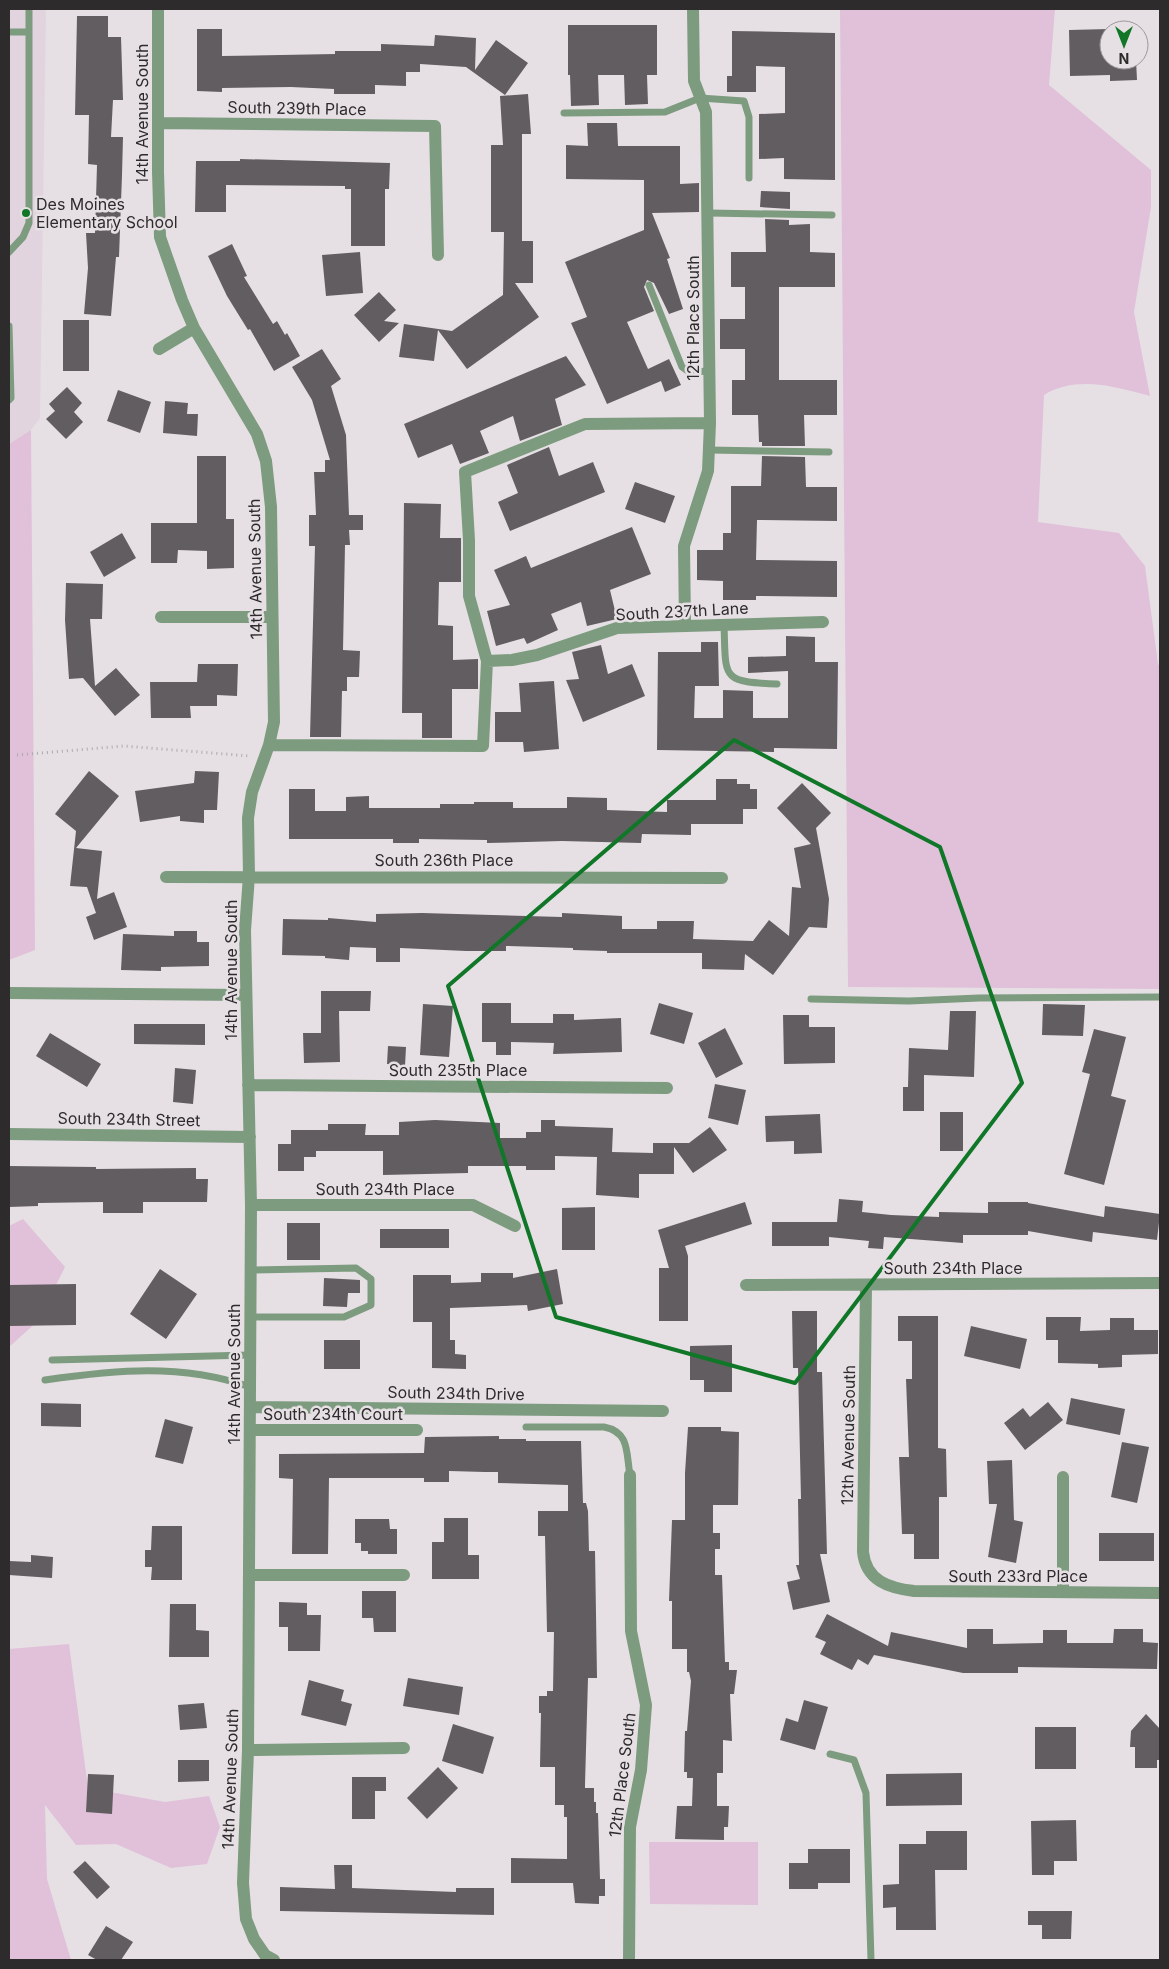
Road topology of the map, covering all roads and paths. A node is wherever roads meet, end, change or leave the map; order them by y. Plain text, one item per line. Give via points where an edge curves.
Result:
1 (29, 9) edge
2 (158, 9) edge
3 (693, 9) edge
4 (9, 32) edge
5 (29, 32) junction
6 (700, 98) junction
7 (564, 114) dead end
8 (158, 123) junction
9 (749, 178) dead end
10 (708, 213) junction
11 (832, 215) dead end
12 (9, 252) edge
13 (438, 255) dead end
14 (649, 285) dead end
15 (9, 326) edge
16 (194, 328) junction
17 (159, 350) dead end
18 (710, 370) junction
19 (9, 400) edge
20 (710, 423) junction
21 (708, 450) junction
22 (829, 452) dead end
23 (272, 616) junction
24 (161, 617) dead end
25 (823, 622) dead end
26 (724, 624) junction
27 (685, 625) junction
28 (487, 661) junction
29 (777, 684) dead end
30 (269, 745) junction
31 (17, 755) dead end
32 (264, 758) junction
33 (249, 876) junction
34 (166, 877) dead end
35 (722, 878) dead end
36 (9, 993) edge
37 (246, 995) junction
38 (1160, 997) edge
39 (811, 999) dead end
40 (248, 1086) junction
41 (667, 1088) dead end
42 (9, 1134) edge
43 (250, 1137) junction
44 (251, 1205) junction
45 (515, 1226) dead end
46 (250, 1270) junction
47 (1160, 1283) edge
48 (746, 1285) dead end
49 (866, 1285) junction
50 (250, 1317) junction
51 (250, 1355) junction
52 (52, 1360) dead end
53 (45, 1380) dead end
54 (250, 1387) junction
55 (250, 1407) junction
56 (663, 1411) dead end
57 (526, 1426) dead end
58 (250, 1430) junction
59 (417, 1430) dead end
60 (630, 1476) joint
61 (1062, 1477) dead end
62 (249, 1575) junction
63 (404, 1575) dead end
64 (878, 1581) joint
65 (1063, 1592) junction
66 (1160, 1593) edge
67 (404, 1748) dead end
68 (248, 1750) junction
69 (830, 1754) dead end
70 (270, 1957) edge
71 (630, 1960) edge
72 (871, 1960) edge

1 - 5 lane
2 - 8 street, 14th Avenue South
3 - 6 street, 12th Place South via 694,81
4 - 5 lane
5 - 12 lane via 28,222 23,237
6 - 7 lane via 665,112
6 - 9 lane via 740,100 746,104
6 - 10 street, 12th Place South via 706,112
8 - 13 street, South 239th Place via 435,126
8 - 16 street, 14th Avenue South via 160,237
10 - 11 lane
10 - 18 street, 12th Place South
14 - 18 lane via 682,367 689,372
15 - 19 lane
16 - 17 street
16 - 23 street, 14th Avenue South via 257,434 266,461 271,508
18 - 20 street, 12th Place South
20 - 21 street, 12th Place South
20 - 28 street via 585,424 465,472 469,596
21 - 22 lane
21 - 27 street, 12th Place South via 708,471 684,546
23 - 24 street
23 - 30 street, 14th Avenue South via 274,722
25 - 26 street, South 237th Lane
26 - 27 street, South 237th Lane
26 - 29 lane via 727,670 731,677 744,683
27 - 28 street, South 237th Lane via 618,628 537,655
28 - 30 street via 484,746
30 - 32 street, 14th Avenue South
31 - 32 path via 124,746
32 - 33 street, 14th Avenue South via 254,785 248,818
33 - 34 street, South 236th Place
33 - 35 street, South 236th Place
33 - 37 street, 14th Avenue South via 244,930
36 - 37 street
37 - 40 street, 14th Avenue South
38 - 39 lane via 909,1001
40 - 41 street, South 235th Place
40 - 43 street, 14th Avenue South
42 - 43 street, South 234th Street
43 - 44 street, 14th Avenue South
44 - 45 street, South 234th Place via 473,1205
44 - 46 street, 14th Avenue South
46 - 50 street, 14th Avenue South
46 - 50 lane via 356,1268 371,1279 371,1305 344,1318
47 - 49 street, South 234th Place
48 - 49 street, South 234th Place
49 - 64 street, 12th Avenue South via 863,1552 866,1565
50 - 51 street, 14th Avenue South
51 - 52 lane
51 - 54 street, 14th Avenue South
53 - 54 lane via 108,1371 168,1370 221,1377
54 - 55 street, 14th Avenue South
55 - 56 street, South 234th Drive
55 - 58 street, 14th Avenue South
57 - 60 lane via 604,1426 616,1429 624,1442
58 - 59 street, South 234th Court
58 - 62 street, 14th Avenue South
60 - 71 street, 12th Place South via 631,1631 646,1705 641,1770 630,1827
61 - 65 street
62 - 63 street
62 - 68 street, 14th Avenue South
64 - 65 street, South 233rd Place via 888,1587 914,1591
65 - 66 street, South 233rd Place
67 - 68 street
68 - 70 street, 14th Avenue South via 244,1901 246,1919 254,1939
69 - 72 lane via 854,1760 866,1793

